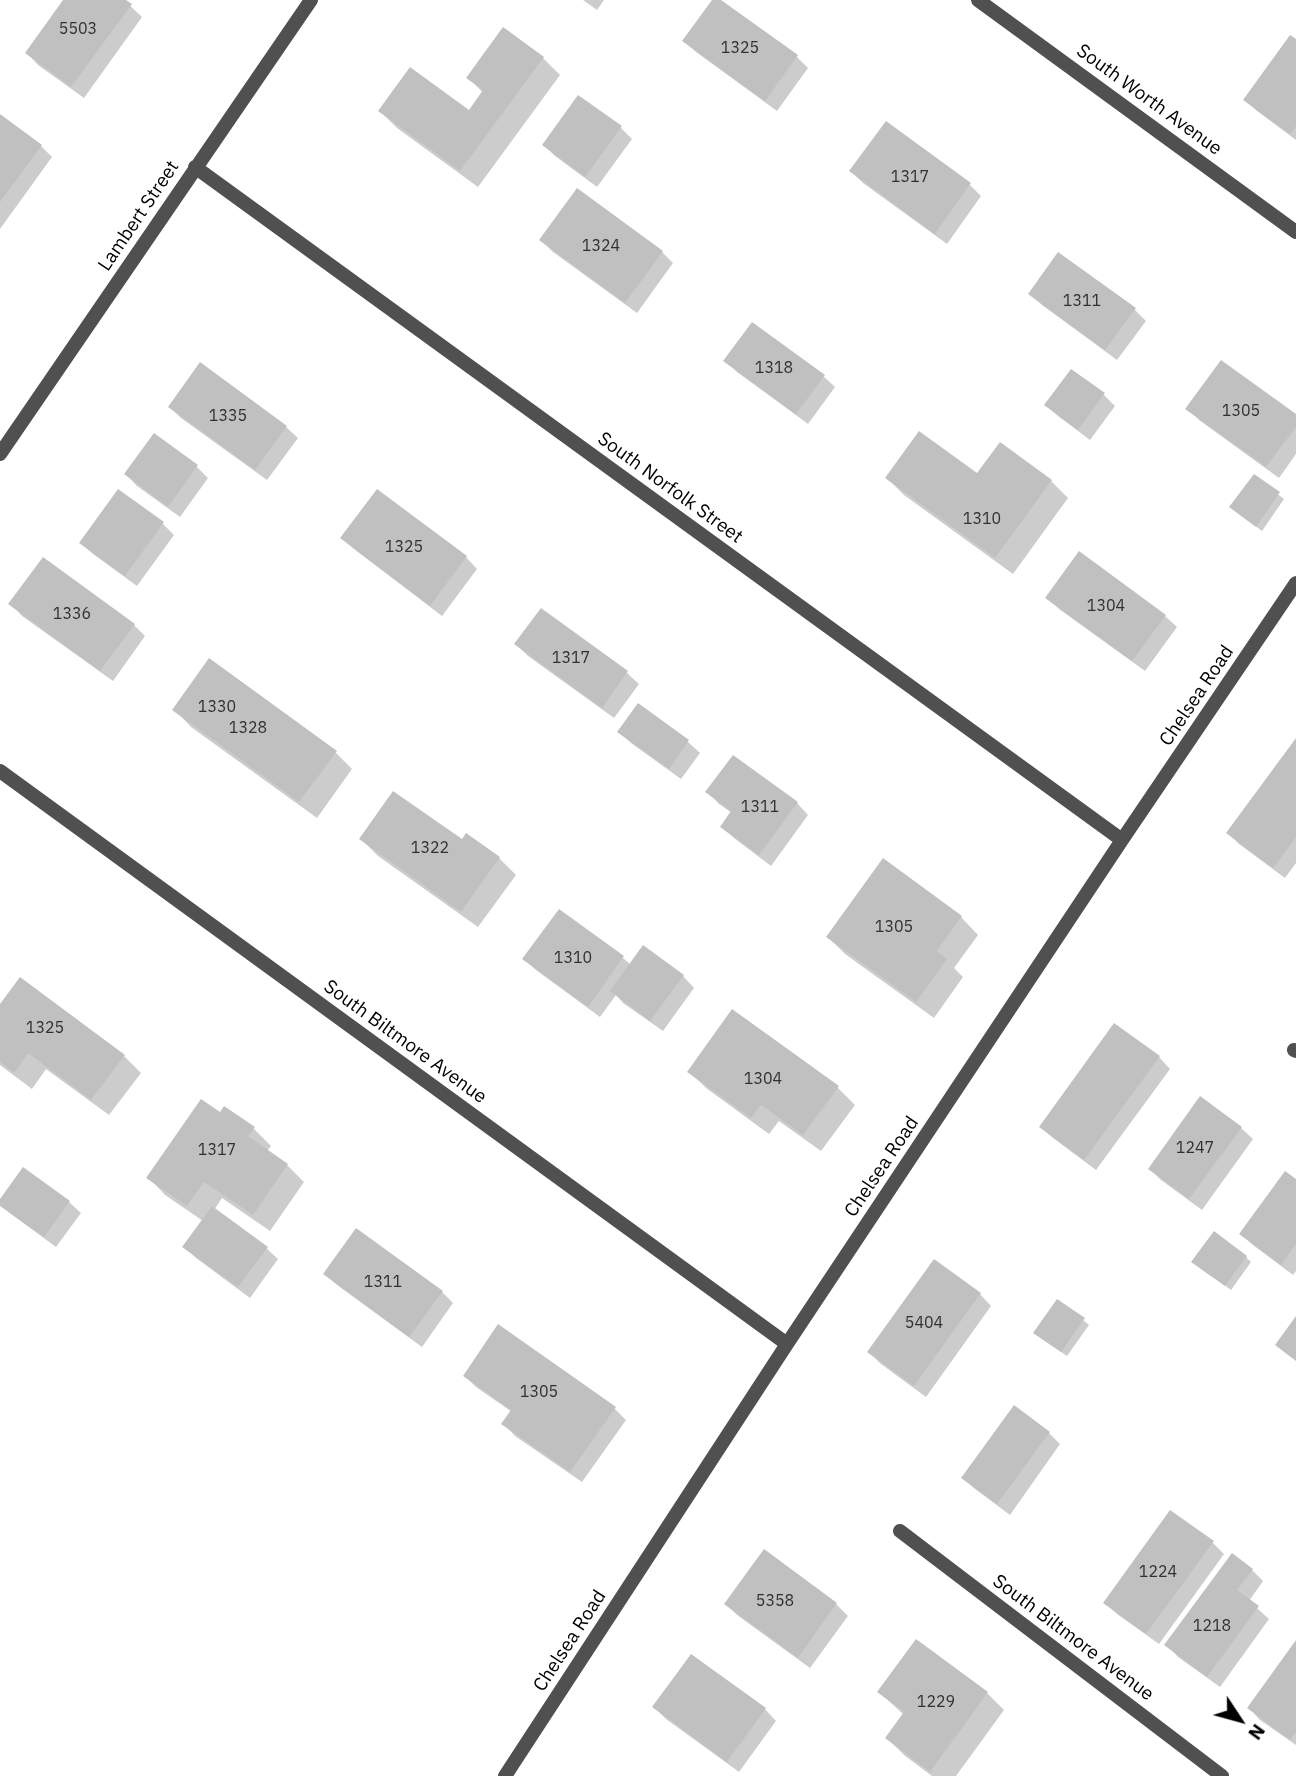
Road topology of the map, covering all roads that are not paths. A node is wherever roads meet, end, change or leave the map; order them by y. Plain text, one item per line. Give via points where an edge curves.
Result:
1 (311, 0) edge
2 (978, 0) edge
3 (195, 167) junction
4 (1296, 232) edge
5 (0, 454) edge
6 (1296, 583) edge
7 (0, 771) edge
8 (1122, 840) junction
9 (787, 1344) junction
10 (900, 1531) dead end
11 (505, 1776) edge
12 (1222, 1776) edge

1 - 3 street, Lambert Street
2 - 4 street, South Worth Avenue
3 - 5 street, Lambert Street
3 - 8 street, South Norfolk Street
6 - 8 street, Chelsea Road
7 - 9 street, South Biltmore Avenue
8 - 9 street, Chelsea Road
9 - 11 street, Chelsea Road
10 - 12 street, South Biltmore Avenue

